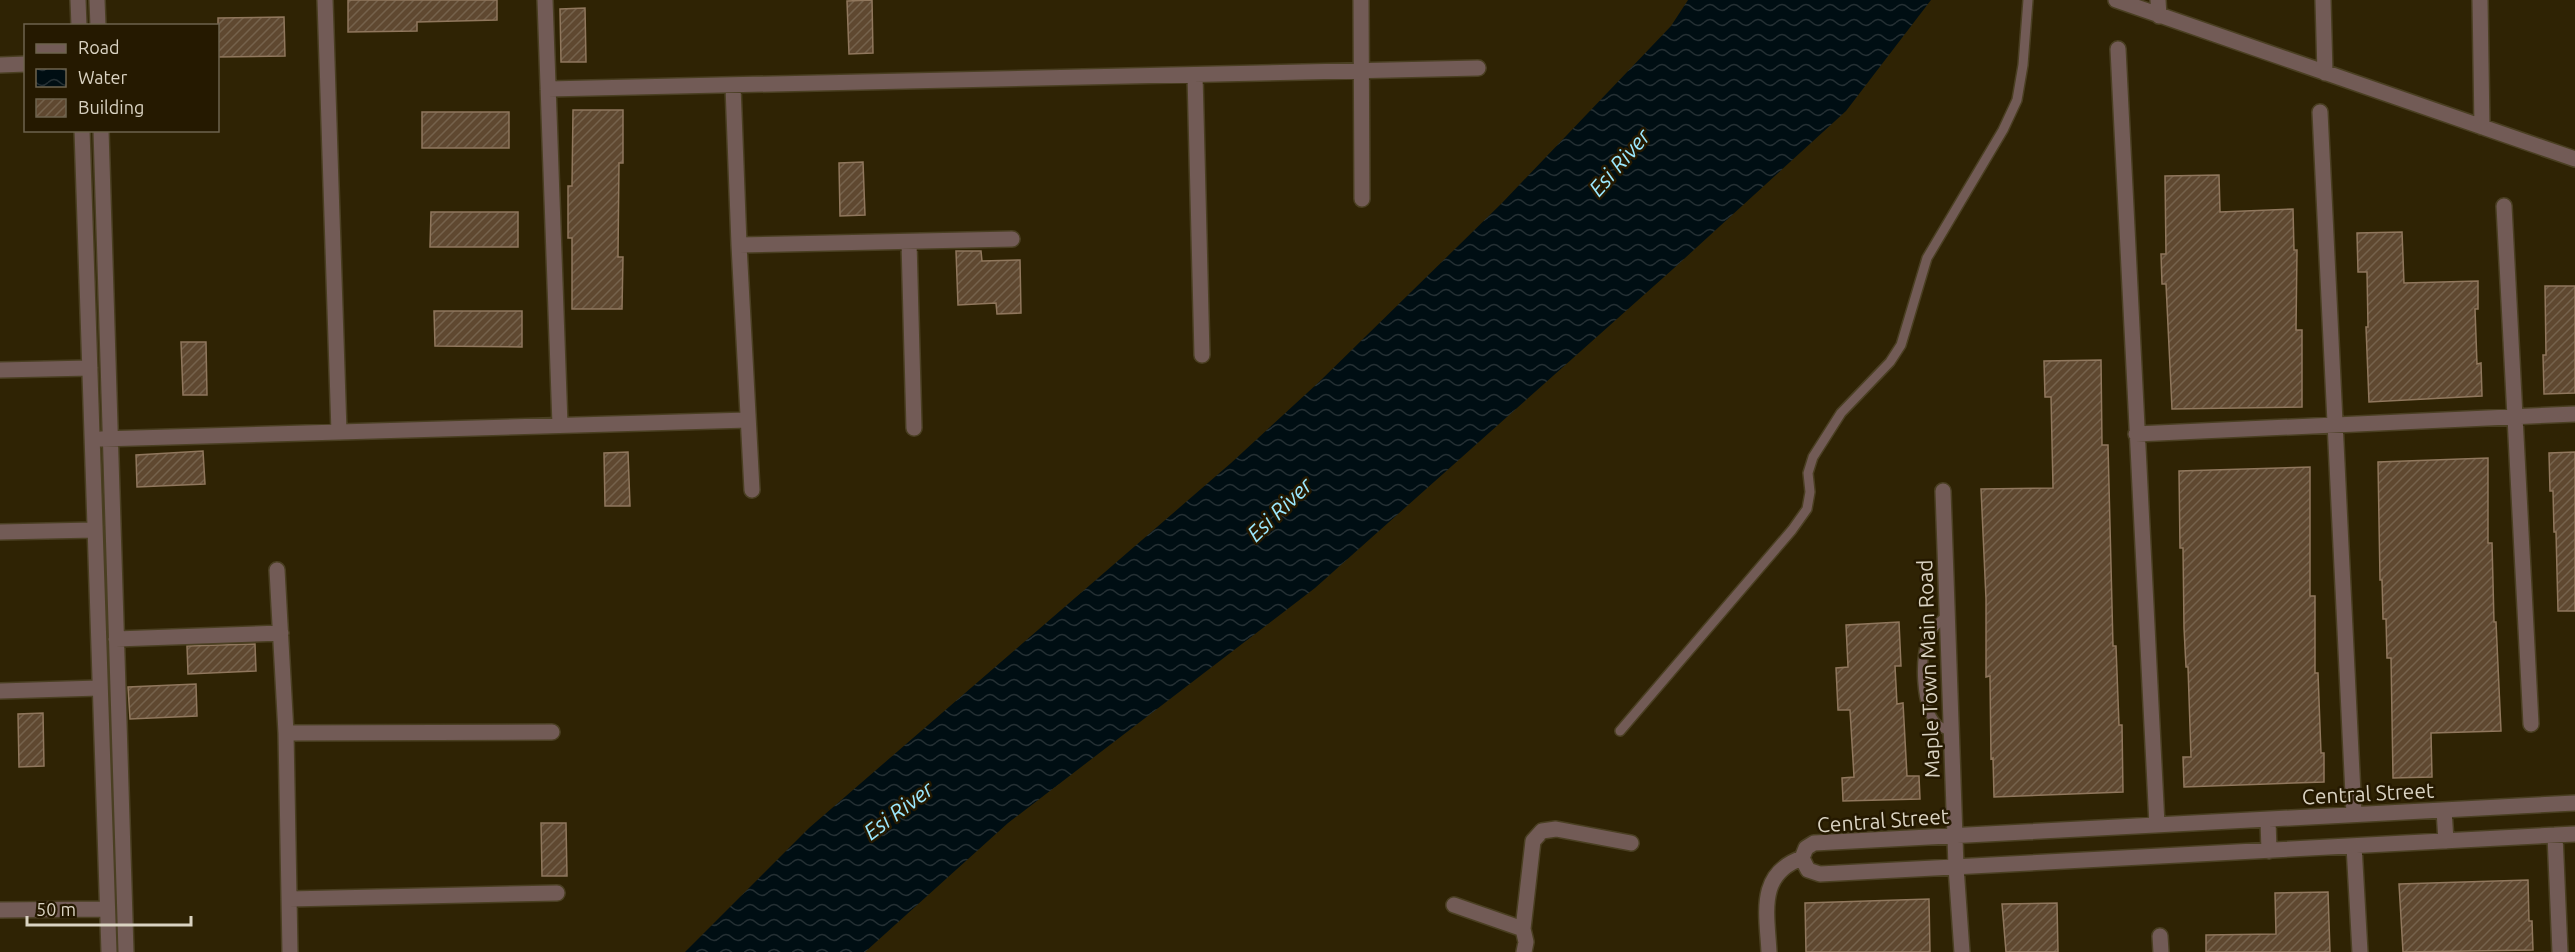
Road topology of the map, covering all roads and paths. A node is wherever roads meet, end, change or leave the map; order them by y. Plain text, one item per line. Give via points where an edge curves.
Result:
1 (78, 0) edge
2 (97, 0) edge
3 (325, 0) edge
4 (545, 0) edge
5 (1361, 0) edge
6 (2028, 0) edge
7 (2116, 0) edge
8 (2158, 0) edge
9 (2323, 0) edge
10 (2480, 0) edge
11 (2159, 16) junction
12 (79, 24) edge
13 (98, 24) edge
14 (2118, 49) dead end
15 (24, 64) edge
16 (0, 65) edge
17 (1478, 68) dead end
18 (1361, 72) junction
19 (2325, 73) junction
20 (1195, 75) junction
21 (733, 86) junction
22 (548, 89) junction
23 (2320, 112) dead end
24 (2482, 127) junction
25 (82, 132) edge
26 (101, 132) edge
27 (2575, 159) edge
28 (1362, 199) dead end
29 (2504, 206) dead end
30 (1012, 239) dead end
31 (909, 242) junction
32 (739, 245) junction
33 (1203, 355) dead end
34 (90, 368) junction
35 (0, 370) edge
36 (2575, 414) edge
37 (2514, 417) junction
38 (748, 420) junction
39 (2335, 425) junction
40 (560, 426) junction
41 (914, 428) dead end
42 (339, 432) junction
43 (2136, 434) junction
44 (110, 438) junction
45 (92, 439) junction
46 (752, 490) dead end
47 (1943, 492) dead end
48 (94, 530) junction
49 (0, 532) edge
50 (278, 570) dead end
51 (1947, 616) junction
52 (281, 633) junction
53 (116, 639) junction
54 (99, 688) junction
55 (0, 691) edge
56 (2531, 724) dead end
57 (1620, 731) dead end
58 (552, 732) dead end
59 (1951, 732) junction
60 (286, 733) junction
61 (2575, 803) edge
62 (2444, 810) junction
63 (2354, 815) junction
64 (2268, 820) junction
65 (2157, 825) junction
66 (2575, 834) edge
67 (1955, 835) junction
68 (2555, 835) junction
69 (2446, 841) junction
70 (1631, 843) dead end
71 (2354, 846) junction
72 (2269, 851) junction
73 (1802, 858) junction
74 (1956, 867) junction
75 (557, 893) dead end
76 (289, 899) junction
77 (1454, 905) dead end
78 (107, 909) junction
79 (0, 910) edge
80 (1523, 929) junction
81 (2160, 936) dead end
82 (109, 952) edge
83 (126, 952) edge
84 (290, 952) edge
85 (1524, 952) edge
86 (1769, 952) edge
87 (1962, 952) edge
88 (2161, 952) edge
89 (2360, 952) edge
90 (2560, 952) edge

1 - 12 street
2 - 13 street
3 - 42 street
4 - 22 street
5 - 18 street
6 - 57 lane via 2017,100 1927,258 1901,345 1822,441 1809,473 1807,508 1792,530
7 - 11 street
8 - 11 street
9 - 19 street
10 - 24 street
11 - 19 street
14 - 43 street
15 - 16 street
17 - 18 street
18 - 20 street
18 - 28 street
19 - 24 street
20 - 21 street
20 - 33 street
21 - 22 street
21 - 32 street
22 - 40 street
23 - 39 street
24 - 27 street
25 - 34 street
26 - 44 street
29 - 37 street
30 - 31 street
31 - 32 street
31 - 41 street
32 - 38 street
34 - 35 street
34 - 45 street
36 - 37 street
37 - 39 street
37 - 56 street
38 - 40 street
38 - 46 street
39 - 43 street
39 - 63 street
40 - 42 street
42 - 44 street
43 - 65 street
44 - 45 street
44 - 53 street
45 - 48 street
47 - 51 street, Maple Town Main Road
48 - 49 street
48 - 54 street
50 - 52 street
51 - 59 street, Maple Town Main Road
51 - 59 lane via 1929,634 1922,671 1930,712 1938,725
52 - 53 street
52 - 60 street
53 - 83 street
54 - 55 street
54 - 78 street
58 - 60 street
59 - 67 street, Maple Town Main Road
60 - 76 street
61 - 62 street, Central Street
62 - 63 street, Central Street
62 - 69 street
63 - 64 street, Central Street
64 - 65 street, Central Street
64 - 72 street
65 - 67 street, Central Street
66 - 68 street, Central Street
67 - 73 street, Central Street via 1814,843 1806,848
67 - 74 street, Maple Town Main Road
68 - 69 street, Central Street
68 - 90 street
69 - 71 street, Central Street
70 - 80 street via 1556,829 1542,831 1533,841
71 - 72 street, Central Street
71 - 89 street
72 - 74 street, Central Street
73 - 74 street, Central Street via 1808,870 1820,874
73 - 86 street via 1786,864 1772,880 1767,904
74 - 87 street, Maple Town Main Road
75 - 76 street
76 - 84 street
77 - 80 street
78 - 79 street
78 - 82 street
80 - 85 street
81 - 88 street

